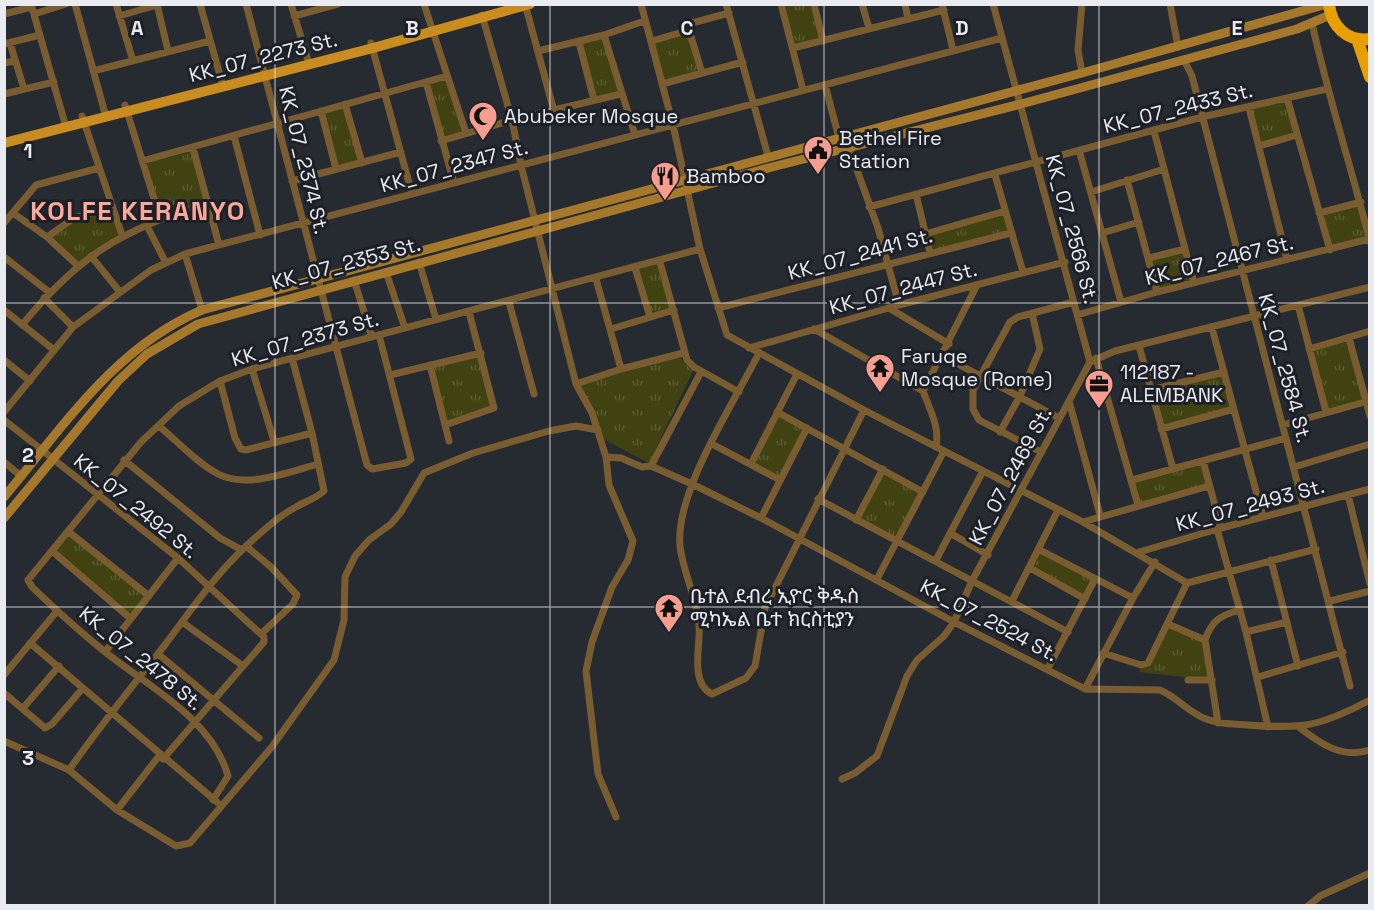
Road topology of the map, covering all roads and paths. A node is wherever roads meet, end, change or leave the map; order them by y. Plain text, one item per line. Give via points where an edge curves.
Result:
1 (66, 4) edge
2 (75, 4) edge
3 (116, 4) edge
4 (200, 4) edge
5 (246, 4) edge
6 (291, 4) edge
7 (338, 4) edge
8 (424, 4) edge
9 (509, 4) edge
10 (641, 4) edge
11 (726, 4) edge
12 (781, 4) edge
13 (814, 4) edge
14 (862, 4) edge
15 (905, 4) edge
16 (993, 4) edge
17 (1082, 4) edge
18 (1170, 4) edge
19 (157, 5) edge
20 (527, 5) edge
21 (943, 7) edge
22 (32, 8) edge
23 (1328, 8) edge
24 (729, 13) junction
25 (4, 14) edge
26 (482, 15) junction
27 (119, 16) junction
28 (294, 16) junction
29 (908, 19) junction
30 (644, 21) junction
31 (1312, 23) junction
32 (869, 28) junction
33 (431, 29) junction
34 (689, 30) junction
35 (40, 35) junction
36 (604, 35) junction
37 (1002, 38) junction
38 (1363, 39) edge
39 (210, 41) junction
40 (652, 41) junction
41 (823, 41) junction
42 (579, 42) junction
43 (7, 43) edge
44 (372, 46) junction
45 (1178, 47) junction
46 (793, 48) junction
47 (953, 50) junction
48 (168, 51) junction
49 (538, 51) junction
50 (1184, 60) junction
51 (15, 61) junction
52 (134, 61) junction
53 (308, 61) junction
54 (743, 62) junction
55 (5, 63) edge
56 (93, 71) junction
57 (264, 72) junction
58 (702, 73) junction
59 (1082, 73) junction
60 (447, 76) junction
61 (1370, 76) edge
62 (54, 82) junction
63 (426, 82) junction
64 (222, 83) junction
65 (662, 84) junction
66 (825, 85) junction
67 (24, 89) junction
68 (1327, 89) junction
69 (803, 90) junction
70 (1018, 90) junction
71 (386, 93) junction
72 (4, 94) edge
73 (621, 94) junction
74 (1287, 98) junction
75 (594, 100) junction
76 (345, 104) junction
77 (1021, 104) junction
78 (753, 105) junction
79 (126, 108) junction
80 (1249, 108) junction
81 (321, 111) junction
82 (554, 111) junction
83 (105, 113) junction
84 (1202, 117) junction
85 (83, 119) junction
86 (512, 120) junction
87 (278, 122) junction
88 (65, 124) junction
89 (673, 125) junction
90 (1154, 131) junction
91 (466, 133) junction
92 (635, 135) junction
93 (1297, 135) junction
94 (234, 136) junction
95 (4, 137) edge
96 (839, 138) junction
97 (441, 141) junction
98 (828, 141) junction
99 (4, 143) edge
100 (1259, 146) junction
101 (193, 148) junction
102 (849, 148) junction
103 (1079, 150) junction
104 (401, 152) junction
105 (830, 152) junction
106 (768, 156) junction
107 (142, 161) junction
108 (1038, 163) junction
109 (362, 164) junction
110 (520, 165) junction
111 (99, 168) junction
112 (336, 169) junction
113 (1164, 169) junction
114 (995, 175) junction
115 (1127, 180) junction
116 (292, 181) junction
117 (454, 183) junction
118 (684, 186) junction
119 (1091, 192) junction
120 (412, 194) junction
121 (916, 194) junction
122 (1361, 202) junction
123 (206, 203) junction
124 (111, 207) junction
125 (869, 207) junction
126 (1005, 211) junction
127 (13, 213) junction
128 (1319, 213) junction
129 (160, 218) junction
130 (535, 219) junction
131 (1139, 222) junction
132 (4, 223) edge
133 (303, 223) junction
134 (146, 224) junction
135 (539, 232) junction
136 (1011, 233) junction
137 (1102, 233) junction
138 (925, 234) junction
139 (122, 235) junction
140 (260, 235) junction
141 (47, 237) junction
142 (1369, 241) edge
143 (219, 245) junction
144 (700, 249) junction
145 (1185, 249) junction
146 (1330, 250) junction
147 (930, 253) junction
148 (185, 254) junction
149 (91, 256) junction
150 (4, 257) edge
151 (1149, 258) junction
152 (1287, 259) junction
153 (419, 262) junction
154 (660, 262) junction
155 (1065, 262) junction
156 (166, 263) junction
157 (888, 264) junction
158 (77, 265) junction
159 (635, 268) junction
160 (1241, 271) junction
161 (386, 272) junction
162 (1023, 272) junction
163 (317, 277) junction
164 (596, 279) junction
165 (354, 280) junction
166 (1194, 283) junction
167 (978, 285) junction
168 (1370, 287) edge
169 (320, 289) junction
170 (554, 289) junction
171 (120, 292) junction
172 (1157, 292) junction
173 (46, 295) junction
174 (509, 302) junction
175 (1074, 302) junction
176 (1121, 302) junction
177 (899, 305) junction
178 (1298, 305) junction
179 (889, 308) junction
180 (718, 309) junction
181 (4, 310) edge
182 (202, 310) junction
183 (674, 310) junction
184 (469, 312) junction
185 (1032, 313) junction
186 (1077, 315) junction
187 (650, 317) junction
188 (1254, 317) junction
189 (436, 319) junction
190 (22, 325) junction
191 (73, 327) junction
192 (405, 328) junction
193 (1212, 328) junction
194 (611, 329) junction
195 (814, 329) junction
196 (1370, 331) edge
197 (375, 336) junction
198 (1349, 338) junction
199 (948, 344) junction
200 (335, 346) junction
201 (1139, 346) junction
202 (749, 348) junction
203 (1310, 349) junction
204 (54, 350) junction
205 (481, 352) junction
206 (683, 353) junction
207 (759, 353) junction
208 (943, 356) junction
209 (292, 358) junction
210 (4, 360) edge
211 (1093, 360) junction
212 (430, 365) junction
213 (252, 369) junction
214 (621, 369) junction
215 (701, 372) junction
216 (1224, 372) junction
217 (797, 374) junction
218 (390, 375) junction
219 (981, 375) junction
220 (30, 381) junction
221 (220, 381) junction
222 (576, 384) junction
223 (1151, 390) junction
224 (923, 391) junction
225 (739, 392) junction
226 (534, 394) dead end
227 (1020, 396) junction
228 (1069, 401) junction
229 (1365, 402) junction
230 (1234, 409) junction
231 (864, 410) junction
232 (4, 412) edge
233 (777, 412) junction
234 (1326, 412) junction
235 (1370, 416) edge
236 (1059, 418) junction
237 (4, 420) edge
238 (445, 425) junction
239 (1284, 425) junction
240 (159, 426) junction
241 (807, 428) junction
242 (1161, 429) junction
243 (598, 430) junction
244 (1000, 432) junction
245 (312, 433) junction
246 (1286, 438) junction
247 (274, 441) junction
248 (449, 441) dead end
249 (712, 444) junction
250 (1370, 444) edge
251 (936, 447) junction
252 (846, 448) junction
253 (1244, 449) junction
254 (944, 451) junction
255 (42, 452) junction
256 (1041, 452) junction
257 (606, 457) junction
258 (54, 460) junction
259 (124, 460) junction
260 (1203, 461) junction
261 (4, 462) edge
262 (318, 464) junction
263 (751, 464) junction
264 (651, 466) junction
265 (1294, 467) junction
266 (883, 469) junction
267 (1173, 469) junction
268 (983, 471) junction
269 (22, 477) junction
270 (780, 480) junction
271 (1132, 480) junction
272 (692, 484) junction
273 (1209, 486) junction
274 (1370, 489) edge
275 (923, 492) junction
276 (1022, 492) junction
277 (97, 495) junction
278 (1348, 495) junction
279 (4, 497) edge
280 (818, 499) junction
281 (1138, 505) junction
282 (1306, 507) junction
283 (1058, 510) junction
284 (1100, 515) junction
285 (1263, 517) junction
286 (4, 518) edge
287 (761, 518) junction
288 (856, 520) junction
289 (1083, 522) junction
290 (1219, 528) junction
291 (69, 532) junction
292 (950, 533) junction
293 (1370, 536) edge
294 (798, 538) junction
295 (1359, 539) junction
296 (897, 541) junction
297 (244, 548) junction
298 (1316, 549) junction
299 (1040, 550) junction
300 (51, 551) junction
301 (1138, 552) junction
302 (987, 555) junction
303 (178, 558) junction
304 (936, 560) junction
305 (1271, 560) junction
306 (1155, 562) junction
307 (1030, 568) junction
308 (1229, 572) junction
309 (877, 579) junction
310 (1095, 579) junction
311 (28, 580) joint
312 (1369, 580) edge
313 (972, 581) junction
314 (1187, 583) junction
315 (209, 586) junction
316 (1370, 591) edge
317 (149, 596) junction
318 (1133, 598) junction
319 (1085, 599) junction
320 (1012, 601) junction
321 (1330, 601) junction
322 (1239, 610) junction
323 (57, 611) junction
324 (130, 618) junction
325 (182, 622) junction
326 (954, 622) junction
327 (1287, 622) junction
328 (1168, 624) junction
329 (1068, 632) junction
330 (1246, 632) junction
331 (262, 633) junction
332 (1205, 640) junction
333 (30, 643) junction
334 (105, 652) junction
335 (1343, 652) junction
336 (1103, 653) junction
337 (158, 654) junction
338 (59, 666) junction
339 (243, 666) junction
340 (1298, 666) junction
341 (1047, 670) junction
342 (4, 675) edge
343 (140, 677) junction
344 (1257, 677) junction
345 (1188, 680) dead end
346 (1212, 680) junction
347 (1350, 686) dead end
348 (83, 688) junction
349 (1085, 689) junction
350 (4, 693) edge
351 (214, 699) junction
352 (1370, 700) edge
353 (24, 707) junction
354 (111, 710) junction
355 (194, 722) junction
356 (1218, 723) junction
357 (1268, 727) junction
358 (1300, 728) junction
359 (259, 738) dead end
360 (4, 741) edge
361 (1370, 750) edge
362 (161, 757) junction
363 (69, 770) junction
364 (842, 779) dead end
365 (213, 800) junction
366 (221, 806) junction
367 (117, 810) junction
368 (616, 817) dead end
369 (1370, 873) edge
370 (1308, 906) edge

1 - 22 street
2 - 56 street
3 - 27 street
4 - 39 street
5 - 57 street, KK_07_2374 St.
6 - 28 street
7 - 28 street
8 - 33 street
9 - 26 main road, KK_07_2273 St.
10 - 30 street
11 - 24 street
12 - 46 street
13 - 41 street
14 - 32 street
15 - 29 street
16 - 37 street, KK_07_2566 St.
17 - 59 street via 1078,50
18 - 45 street
19 - 27 street
19 - 48 street
20 - 26 main road, KK_07_2273 St.
20 - 49 street
21 - 29 street
21 - 47 street
22 - 25 street
22 - 35 street
23 - 31 street, KK_07_2353 St.
23 - 38 highway via 1340,30
23 - 45 street, KK_07_2353 St.
24 - 34 street via 692,23
24 - 54 street
26 - 33 main road, KK_07_2273 St.
26 - 86 street
27 - 52 street
28 - 53 street
29 - 32 street
30 - 36 street
30 - 40 street
31 - 50 street, KK_07_2353 St.
31 - 68 street
32 - 41 street
33 - 44 main road, KK_07_2273 St.
33 - 60 street
34 - 40 street
34 - 58 street
35 - 43 street
35 - 62 street
36 - 42 street
36 - 73 street
37 - 47 street, KK_07_2347 St.
37 - 70 street, KK_07_2566 St.
38 - 61 highway
39 - 48 street
39 - 64 street
40 - 65 street
41 - 46 street
42 - 49 street
42 - 75 street
43 - 51 street
44 - 53 main road, KK_07_2273 St.
44 - 71 street
45 - 59 street, KK_07_2353 St.
46 - 69 street
47 - 66 street, KK_07_2347 St.
48 - 52 street
49 - 82 street
50 - 77 street, KK_07_2353 St.
50 - 84 street, KK_07_2584 St.
51 - 55 street
51 - 67 street
52 - 56 street
53 - 57 main road, KK_07_2273 St.
54 - 58 street
54 - 78 street
56 - 83 street
57 - 64 main road, KK_07_2273 St.
57 - 87 street, KK_07_2374 St.
58 - 65 street
59 - 70 street, KK_07_2353 St.
60 - 63 street
60 - 91 street
62 - 67 street
62 - 88 street
63 - 71 street
63 - 97 street
64 - 79 main road, KK_07_2273 St.
65 - 89 street
66 - 69 street, KK_07_2347 St.
66 - 96 street
67 - 72 street
68 - 74 street, KK_07_2433 St.
68 - 122 street
69 - 78 street, KK_07_2347 St.
70 - 77 street, KK_07_2566 St.
70 - 96 street, KK_07_2353 St.
71 - 76 street
71 - 104 street
73 - 75 street
73 - 92 street
74 - 80 street, KK_07_2433 St.
74 - 93 street
75 - 82 street
76 - 81 street
76 - 109 street
77 - 102 street, KK_07_2353 St.
77 - 108 street, KK_07_2566 St.
78 - 89 street, KK_07_2347 St.
78 - 106 street
79 - 83 main road, KK_07_2273 St.
79 - 107 street
80 - 84 street, KK_07_2433 St.
80 - 100 street
81 - 87 street
81 - 112 street
82 - 86 street
83 - 85 main road, KK_07_2273 St.
84 - 90 street, KK_07_2433 St.
84 - 160 street, KK_07_2584 St.
85 - 88 main road, KK_07_2273 St.
85 - 111 street
86 - 91 street
86 - 110 street
87 - 94 street
87 - 116 street, KK_07_2374 St.
88 - 95 main road, KK_07_2273 St.
88 - 99 main road, KK_07_2273 St.
89 - 92 street, KK_07_2347 St.
89 - 118 street
90 - 103 street, KK_07_2433 St.
90 - 113 street
91 - 97 street
92 - 110 street, KK_07_2347 St.
93 - 100 street
93 - 128 street
94 - 101 street
94 - 140 street
96 - 98 street, KK_07_2353 St.
97 - 117 street
98 - 105 street
98 - 106 street, KK_07_2353 St.
100 - 152 street
101 - 107 street
101 - 123 street
102 - 105 street, KK_07_2353 St.
102 - 125 street
103 - 108 street, KK_07_2433 St.
103 - 119 street
104 - 109 street
104 - 120 street
105 - 118 street, KK_07_2353 St.
106 - 118 street, KK_07_2353 St.
107 - 129 street
108 - 114 street, KK_07_2433 St.
108 - 155 street, KK_07_2566 St.
109 - 112 street
110 - 117 street, KK_07_2347 St.
110 - 130 street
111 - 124 street
111 - 127 street via 36,185
112 - 116 street
113 - 115 street
113 - 145 street
114 - 121 street
114 - 126 street
115 - 119 street
115 - 131 street
116 - 133 street, KK_07_2374 St.
117 - 120 street, KK_07_2347 St.
118 - 130 street, KK_07_2353 St.
118 - 135 street, KK_07_2353 St.
118 - 144 street
119 - 137 street
120 - 133 street, KK_07_2347 St.
121 - 125 street
121 - 138 street
122 - 128 street
122 - 142 street
123 - 129 street
123 - 143 street
124 - 139 street
124 - 141 street via 74,218
125 - 157 street
126 - 136 street
126 - 138 street
127 - 132 street
127 - 141 street
128 - 146 street
129 - 134 street
130 - 135 street
130 - 163 street, KK_07_2353 St.
131 - 137 street
131 - 151 street
133 - 140 street, KK_07_2347 St.
133 - 163 street, KK_07_2374 St.
134 - 139 street
134 - 156 street
135 - 153 street, KK_07_2353 St.
135 - 170 street
136 - 147 street, KK_07_2441 St.
136 - 162 street
137 - 176 street
138 - 147 street
139 - 149 street
140 - 143 street, KK_07_2347 St.
141 - 158 street
142 - 146 street, KK_07_2467 St.
143 - 148 street, KK_07_2347 St.
144 - 154 street, KK_07_2373 St.
144 - 180 street
145 - 151 street
145 - 166 street
146 - 152 street, KK_07_2467 St.
147 - 157 street, KK_07_2441 St.
148 - 156 street, KK_07_2347 St.
148 - 182 street
149 - 158 street
149 - 171 street
150 - 173 street
151 - 172 street
152 - 160 street, KK_07_2467 St.
153 - 161 street, KK_07_2353 St.
153 - 189 street
154 - 159 street, KK_07_2373 St.
154 - 183 street
155 - 162 street, KK_07_2447 St.
155 - 175 street, KK_07_2566 St.
156 - 171 street, KK_07_2347 St.
157 - 177 street
157 - 180 street, KK_07_2441 St.
158 - 173 street
159 - 164 street, KK_07_2373 St.
159 - 187 street
160 - 166 street, KK_07_2467 St.
160 - 188 street, KK_07_2584 St.
161 - 165 street, KK_07_2353 St.
161 - 192 street
162 - 167 street, KK_07_2447 St.
163 - 169 street, KK_07_2374 St.
163 - 182 street, KK_07_2353 St.
164 - 170 street, KK_07_2373 St.
164 - 194 street
165 - 169 street, KK_07_2353 St.
165 - 197 street
166 - 172 street, KK_07_2467 St.
167 - 177 street, KK_07_2447 St.
167 - 199 street
168 - 178 street
169 - 200 street, KK_07_2374 St.
169 - 258 street, KK_07_2353 St. via 204,322 152,350 117,381
170 - 174 street, KK_07_2373 St.
170 - 222 street
171 - 191 street, KK_07_2347 St.
172 - 176 street, KK_07_2467 St.
173 - 190 street
173 - 191 street
174 - 184 street, KK_07_2373 St.
174 - 226 street
175 - 185 street
175 - 186 street, KK_07_2566 St.
176 - 186 street, KK_07_2467 St.
177 - 179 street, KK_07_2447 St.
178 - 188 street
178 - 203 street
179 - 195 street, KK_07_2447 St.
179 - 199 street
180 - 202 street via 727,335
181 - 190 street
182 - 255 street, KK_07_2353 St. via 163,329 117,364
183 - 187 street
183 - 206 street
184 - 189 street, KK_07_2373 St.
184 - 205 street
185 - 219 street via 1018,317 1005,328
185 - 227 street via 1040,350
186 - 211 street, KK_07_2566 St.
187 - 194 street
188 - 193 street
188 - 239 street, KK_07_2584 St.
189 - 192 street, KK_07_2373 St.
190 - 204 street
191 - 204 street, KK_07_2347 St.
192 - 197 street, KK_07_2373 St.
193 - 201 street
193 - 216 street
194 - 214 street
195 - 202 street, KK_07_2447 St.
195 - 224 street
196 - 198 street
197 - 200 street, KK_07_2373 St.
197 - 218 street
198 - 203 street
198 - 229 street
199 - 208 street
200 - 209 street, KK_07_2373 St.
200 - 218 street, KK_07_2374 St. via 367,465 378,469 411,459
201 - 211 street
201 - 223 street
202 - 207 street
203 - 234 street
204 - 220 street, KK_07_2347 St.
205 - 212 street
205 - 238 street via 495,408
206 - 214 street
206 - 215 street via 693,368
207 - 217 street
207 - 225 street
208 - 219 street
208 - 224 street
209 - 213 street, KK_07_2373 St.
209 - 245 street
210 - 220 street
211 - 228 street, KK_07_2469 St.
211 - 271 street, KK_07_2566 St.
212 - 218 street
212 - 238 street
213 - 221 street, KK_07_2373 St.
213 - 247 street
214 - 222 street
215 - 225 street
215 - 264 street
216 - 223 street
216 - 230 street
217 - 231 street
217 - 233 street
219 - 227 street
219 - 244 street via 973,390 976,417
220 - 232 street, KK_07_2347 St.
221 - 240 street, KK_07_2373 St. via 179,406
221 - 247 street via 241,449
222 - 243 street
223 - 242 street
224 - 251 street via 936,423
225 - 249 street
227 - 236 street
227 - 244 street
228 - 236 street, KK_07_2469 St.
228 - 284 street
229 - 234 street
229 - 235 street
230 - 242 street
230 - 253 street
231 - 251 street
231 - 252 street
233 - 241 street
233 - 263 street
234 - 239 street
236 - 256 street, KK_07_2469 St.
237 - 255 street, KK_07_2492 St.
238 - 248 street
239 - 246 street, KK_07_2584 St.
240 - 259 street, KK_07_2373 St.
240 - 262 street via 215,473 233,480 270,477
241 - 252 street
241 - 270 street
242 - 267 street
243 - 257 street
243 - 366 street via 576,426 549,431 473,453 424,473 401,512 355,556 345,577 344,620 334,660 271,748
244 - 256 street
245 - 247 street
245 - 262 street
246 - 253 street
246 - 265 street, KK_07_2584 St.
249 - 263 street
249 - 272 street
250 - 265 street
251 - 254 street
252 - 266 street
252 - 280 street
253 - 260 street
253 - 285 street
254 - 268 street
254 - 275 street
255 - 258 street, KK_07_2492 St.
255 - 269 street, KK_07_2353 St.
256 - 276 street, KK_07_2469 St.
257 - 264 street, KK_07_2524 St.
257 - 368 street via 609,485 633,541 592,642 586,671 598,774
258 - 277 street, KK_07_2492 St.
258 - 286 street, KK_07_2353 St.
259 - 277 street, KK_07_2373 St.
259 - 297 street via 220,538
260 - 267 street
260 - 273 street
261 - 269 street
262 - 297 street via 324,491 289,511
263 - 270 street
264 - 272 street, KK_07_2524 St.
265 - 282 street, KK_07_2584 St.
266 - 275 street
266 - 288 street
267 - 271 street
268 - 276 street
268 - 292 street
269 - 279 street, KK_07_2353 St.
270 - 287 street
271 - 281 street, KK_07_2566 St.
272 - 287 street, KK_07_2524 St.
272 - 294 street via 681,524 680,545 700,627 699,674 708,692 723,690 746,678 755,666 765,608
273 - 281 street
273 - 290 street
274 - 278 street, KK_07_2493 St.
275 - 296 street
276 - 283 street
276 - 302 street, KK_07_2469 St.
277 - 291 street, KK_07_2373 St.
277 - 303 street, KK_07_2492 St.
278 - 282 street, KK_07_2493 St.
278 - 295 street
280 - 288 street
280 - 294 street
281 - 284 street
282 - 285 street, KK_07_2493 St.
282 - 298 street, KK_07_2584 St.
283 - 289 street
283 - 299 street
284 - 289 street
285 - 290 street, KK_07_2493 St.
287 - 294 street, KK_07_2524 St.
288 - 296 street
289 - 301 street
290 - 301 street, KK_07_2493 St.
290 - 308 street
291 - 300 street, KK_07_2373 St.
291 - 317 street
292 - 302 street
292 - 304 street
293 - 295 street
294 - 309 street, KK_07_2524 St.
295 - 312 street
296 - 304 street
296 - 309 street
297 - 315 street
297 - 331 street via 271,567 297,595 293,604
298 - 305 street
298 - 321 street, KK_07_2584 St.
299 - 307 street
299 - 310 street
300 - 311 street, KK_07_2373 St.
300 - 324 street
301 - 306 street
302 - 313 street, KK_07_2469 St.
303 - 315 street, KK_07_2492 St.
303 - 317 street
304 - 313 street
305 - 308 street
305 - 327 street
306 - 314 street
306 - 318 street
307 - 319 street
307 - 320 street
308 - 314 street
308 - 322 street
309 - 326 street, KK_07_2524 St.
310 - 318 street
310 - 319 street
311 - 323 street, KK_07_2478 St.
313 - 320 street
313 - 326 street, KK_07_2469 St.
314 - 328 street
315 - 325 street
315 - 331 street, KK_07_2492 St.
316 - 321 street
317 - 324 street
318 - 336 street
319 - 329 street
320 - 329 street
321 - 335 street, KK_07_2584 St.
322 - 330 street
322 - 332 street via 1218,617
323 - 333 street
323 - 334 street, KK_07_2478 St.
324 - 334 street
325 - 337 street
325 - 339 street
326 - 341 street, KK_07_2524 St.
326 - 364 street, KK_07_2469 St. via 907,676 877,756
327 - 330 street
327 - 340 street
328 - 332 street
328 - 336 street via 1146,664
329 - 341 street
330 - 344 street
331 - 339 street via 264,642
332 - 346 street
333 - 338 street
333 - 342 street
334 - 343 street, KK_07_2478 St.
335 - 340 street
335 - 347 street, KK_07_2584 St.
336 - 349 street
337 - 343 street
337 - 351 street
338 - 348 street
338 - 353 street
339 - 351 street
340 - 344 street
341 - 349 street, KK_07_2524 St.
343 - 354 street
343 - 355 street, KK_07_2478 St.
344 - 357 street
345 - 346 street
346 - 356 street
348 - 353 street via 45,728
348 - 354 street
349 - 356 street, KK_07_2524 St. via 1160,690 1204,719
350 - 353 street
351 - 355 street
351 - 359 street
352 - 358 street, KK_07_2524 St. via 1332,720
354 - 362 street
354 - 363 street
355 - 362 street
355 - 365 street, KK_07_2478 St. via 217,751 228,776
356 - 357 street, KK_07_2524 St.
357 - 358 street, KK_07_2524 St.
358 - 361 street via 1335,751
360 - 363 street
362 - 365 street
362 - 367 street
363 - 367 street
365 - 366 street
366 - 367 street via 194,839 176,846
369 - 370 street via 1320,896

